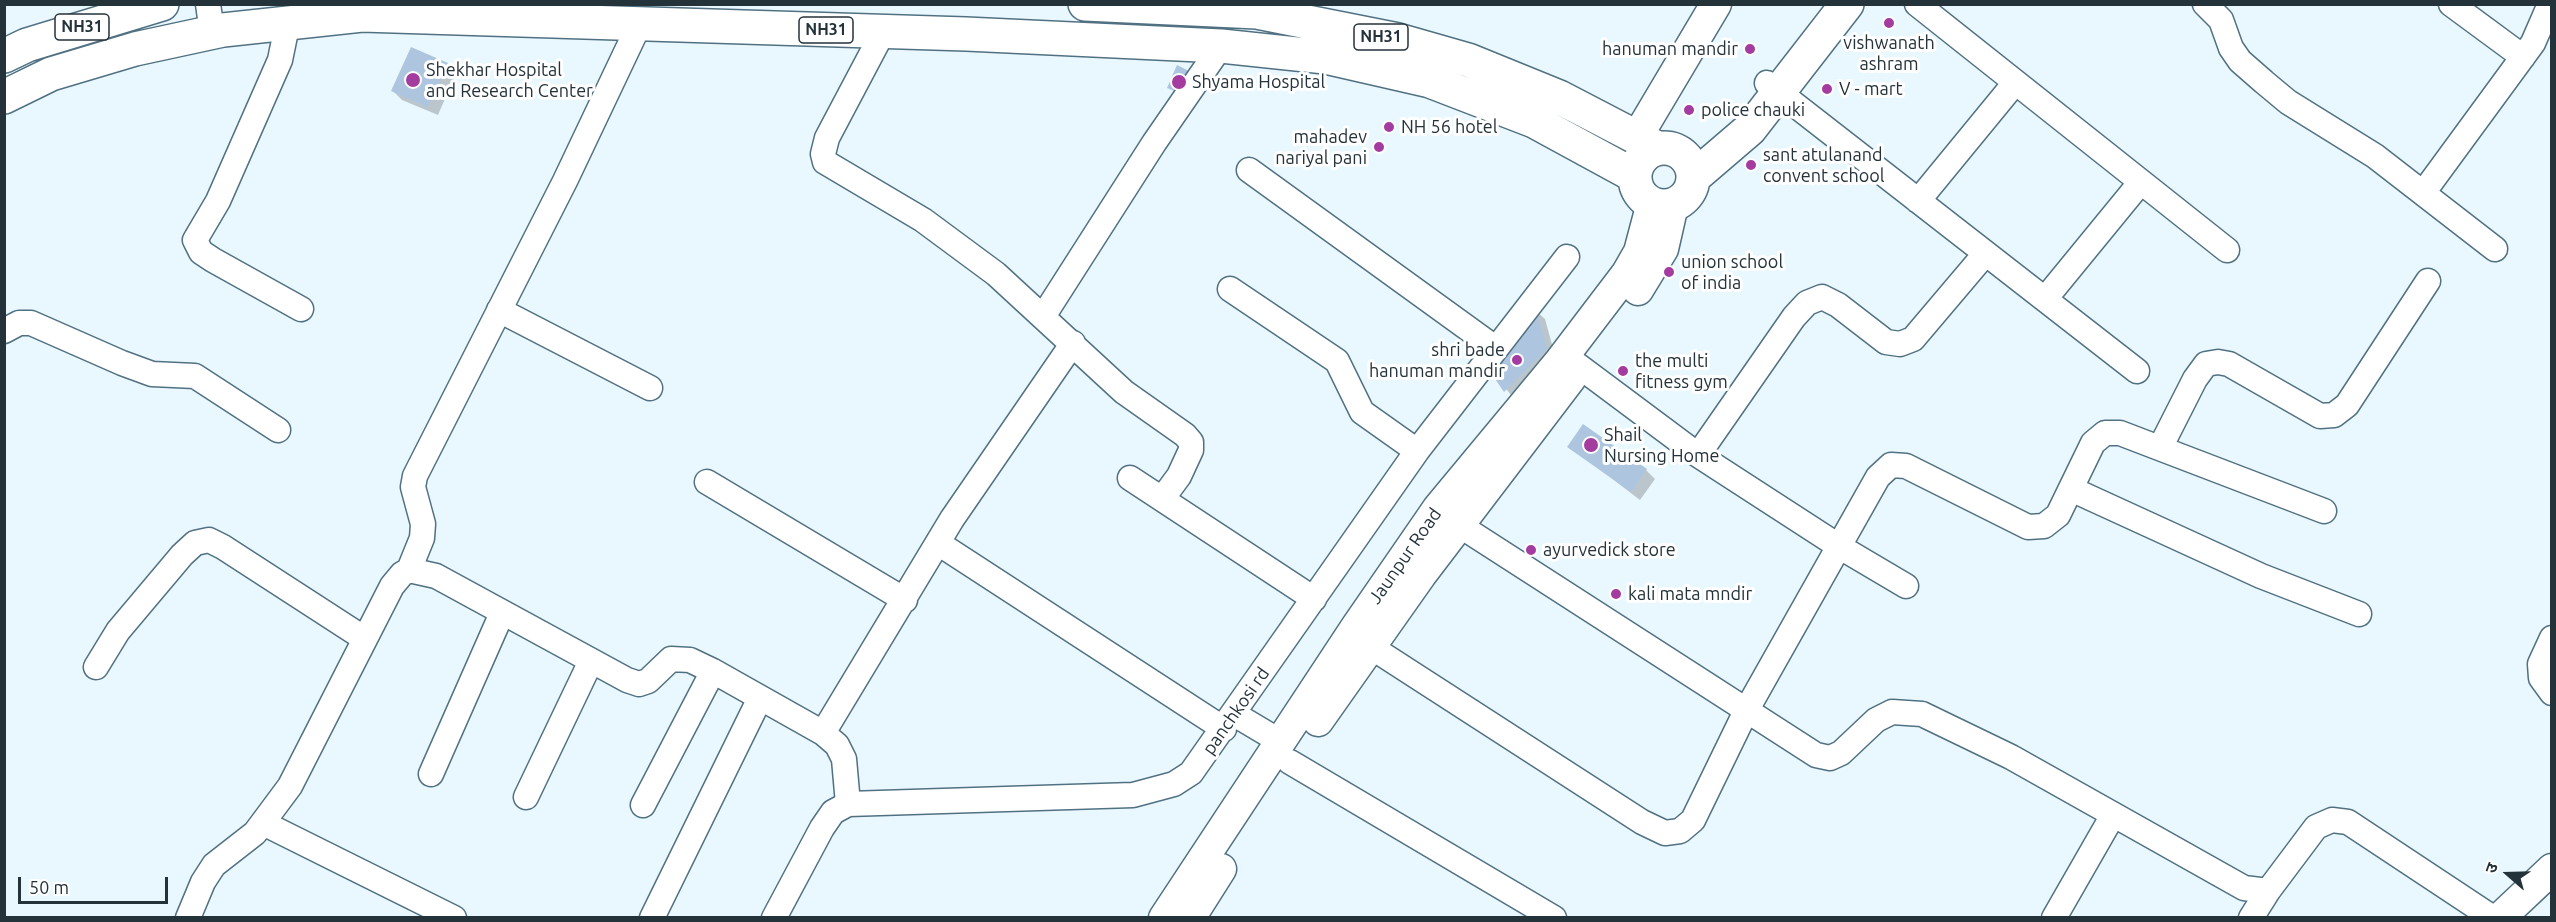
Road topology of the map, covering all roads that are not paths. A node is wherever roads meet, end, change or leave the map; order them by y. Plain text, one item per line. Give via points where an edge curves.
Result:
1 (162, 4) edge
2 (1085, 4) edge
3 (1716, 4) edge
4 (1826, 4) edge
5 (1847, 4) edge
6 (1917, 4) edge
7 (2205, 4) edge
8 (2451, 4) edge
9 (2550, 4) edge
10 (210, 18) edge
11 (288, 21) junction
12 (639, 25) junction
13 (883, 32) junction
14 (1221, 46) junction
15 (4, 56) edge
16 (2523, 57) junction
17 (2014, 84) junction
18 (1773, 88) junction
19 (4, 97) edge
20 (1669, 155) junction
21 (1249, 170) dead end
22 (1635, 176) junction
23 (2140, 183) junction
24 (2423, 194) junction
25 (1918, 201) junction
26 (1662, 204) junction
27 (2495, 249) dead end
28 (2227, 250) dead end
29 (1985, 254) junction
30 (1568, 257) dead end
31 (2428, 281) dead end
32 (1230, 289) dead end
33 (2045, 299) junction
34 (301, 309) dead end
35 (499, 310) junction
36 (1044, 315) junction
37 (4, 331) edge
38 (1073, 343) junction
39 (1495, 348) junction
40 (1571, 362) junction
41 (2137, 371) dead end
42 (650, 388) dead end
43 (278, 430) dead end
44 (2160, 448) junction
45 (1417, 451) junction
46 (1698, 455) junction
47 (1130, 478) dead end
48 (706, 482) dead end
49 (2071, 489) junction
50 (1162, 499) junction
51 (2324, 511) dead end
52 (1459, 525) junction
53 (938, 543) junction
54 (1840, 547) junction
55 (409, 570) junction
56 (1906, 586) dead end
57 (904, 600) junction
58 (1314, 600) junction
59 (502, 613) junction
60 (2359, 614) dead end
61 (2552, 638) edge
62 (364, 639) junction
63 (1371, 647) junction
64 (591, 661) junction
65 (96, 667) dead end
66 (713, 671) junction
67 (2552, 693) edge
68 (760, 698) junction
69 (1746, 711) junction
70 (1229, 721) junction
71 (823, 733) junction
72 (1286, 752) junction
73 (431, 774) dead end
74 (526, 797) dead end
75 (848, 804) junction
76 (643, 805) dead end
77 (2114, 814) junction
78 (263, 823) junction
79 (2552, 869) edge
80 (2268, 891) junction
81 (188, 918) edge
82 (454, 918) edge
83 (652, 918) edge
84 (774, 918) edge
85 (1164, 918) edge
86 (1190, 918) edge
87 (1554, 918) edge
88 (2054, 918) edge
89 (2251, 918) edge
90 (2493, 918) edge
91 (2500, 918) edge

1 - 15 highway, NH31 via 27,45
2 - 20 highway, NH31 via 1257,12 1398,40 1478,64 1559,97
3 - 20 street
4 - 18 highway
5 - 18 highway
6 - 17 street
7 - 24 street via 2221,20 2240,61 2264,82 2288,102 2375,156
8 - 16 street
9 - 16 street
10 - 11 highway, NH31
10 - 19 highway, NH31 via 135,49 51,74
11 - 12 highway, NH31 via 362,15
11 - 34 street via 280,60 218,201 195,240 201,252 213,260
12 - 13 highway, NH31
12 - 35 street
13 - 14 highway, NH31
13 - 36 street via 827,138 825,162 923,220 996,273
14 - 22 highway, NH31 via 1325,57 1430,81 1534,121
14 - 36 street
16 - 24 street
17 - 23 street
17 - 25 street
18 - 20 highway via 1712,141
18 - 25 street
20 - 22 highway via 1650,151 1639,162
20 - 26 highway via 1686,198
21 - 39 street
22 - 26 highway via 1641,194
23 - 28 street
23 - 33 street
24 - 27 street
25 - 29 street
26 - 40 street, Jaunpur Road via 1663,249 1653,267
29 - 33 street
29 - 46 street via 1913,339 1900,344 1886,342 1822,297 1808,303 1794,317
30 - 39 street, panchkosi rd
31 - 44 street via 2347,405 2334,415 2320,416 2229,364 2206,364
32 - 45 street via 1337,361 1362,412
33 - 41 street
35 - 42 street
35 - 55 street via 415,476 412,487 423,524 422,538
36 - 38 street
37 - 43 street via 19,323 31,323 152,374 195,376
38 - 50 street via 1131,398 1191,442 1185,463
38 - 53 street via 984,469
39 - 45 street, panchkosi rd
40 - 46 street
40 - 52 street, Jaunpur Road
40 - 72 street, Jaunpur Road via 1438,508 1356,627
44 - 49 street via 2120,433 2105,433 2093,443
44 - 51 street
45 - 58 street, panchkosi rd
46 - 54 street
47 - 50 street
48 - 57 street
49 - 54 street via 2058,515 2043,526 2028,527 1906,466 1891,465 1878,477
49 - 60 street via 2251,572
50 - 58 street
52 - 63 street, Jaunpur Road
52 - 69 street
53 - 57 street
53 - 70 street
54 - 56 street
54 - 69 street
55 - 59 street via 436,576
55 - 62 street via 392,586
57 - 71 street
58 - 70 street, panchkosi rd
59 - 64 street
59 - 73 street
61 - 67 street via 2540,664 2541,678
62 - 65 street via 209,540 195,543 167,572 118,631
62 - 78 street via 290,786
63 - 69 street via 1642,822 1665,833 1680,831 1693,820
63 - 72 street, Jaunpur Road
64 - 66 street via 639,684 648,681 671,659 690,660
64 - 74 street
66 - 68 street
66 - 76 street
68 - 71 street
68 - 83 street
69 - 77 street via 1804,750 1830,758 1841,753 1876,720 1892,712 1922,714
70 - 72 street
70 - 75 street, panchkosi rd via 1191,772 1174,784 1133,795
71 - 75 street via 837,745 844,759
72 - 85 street, Jaunpur Road
72 - 86 street, Jaunpur Road
72 - 87 street
75 - 84 street via 833,812 822,828
77 - 80 street via 2244,888
77 - 88 street
78 - 81 street via 214,866
78 - 82 street
79 - 91 street
80 - 89 street
80 - 90 street via 2316,827 2332,820 2348,822

